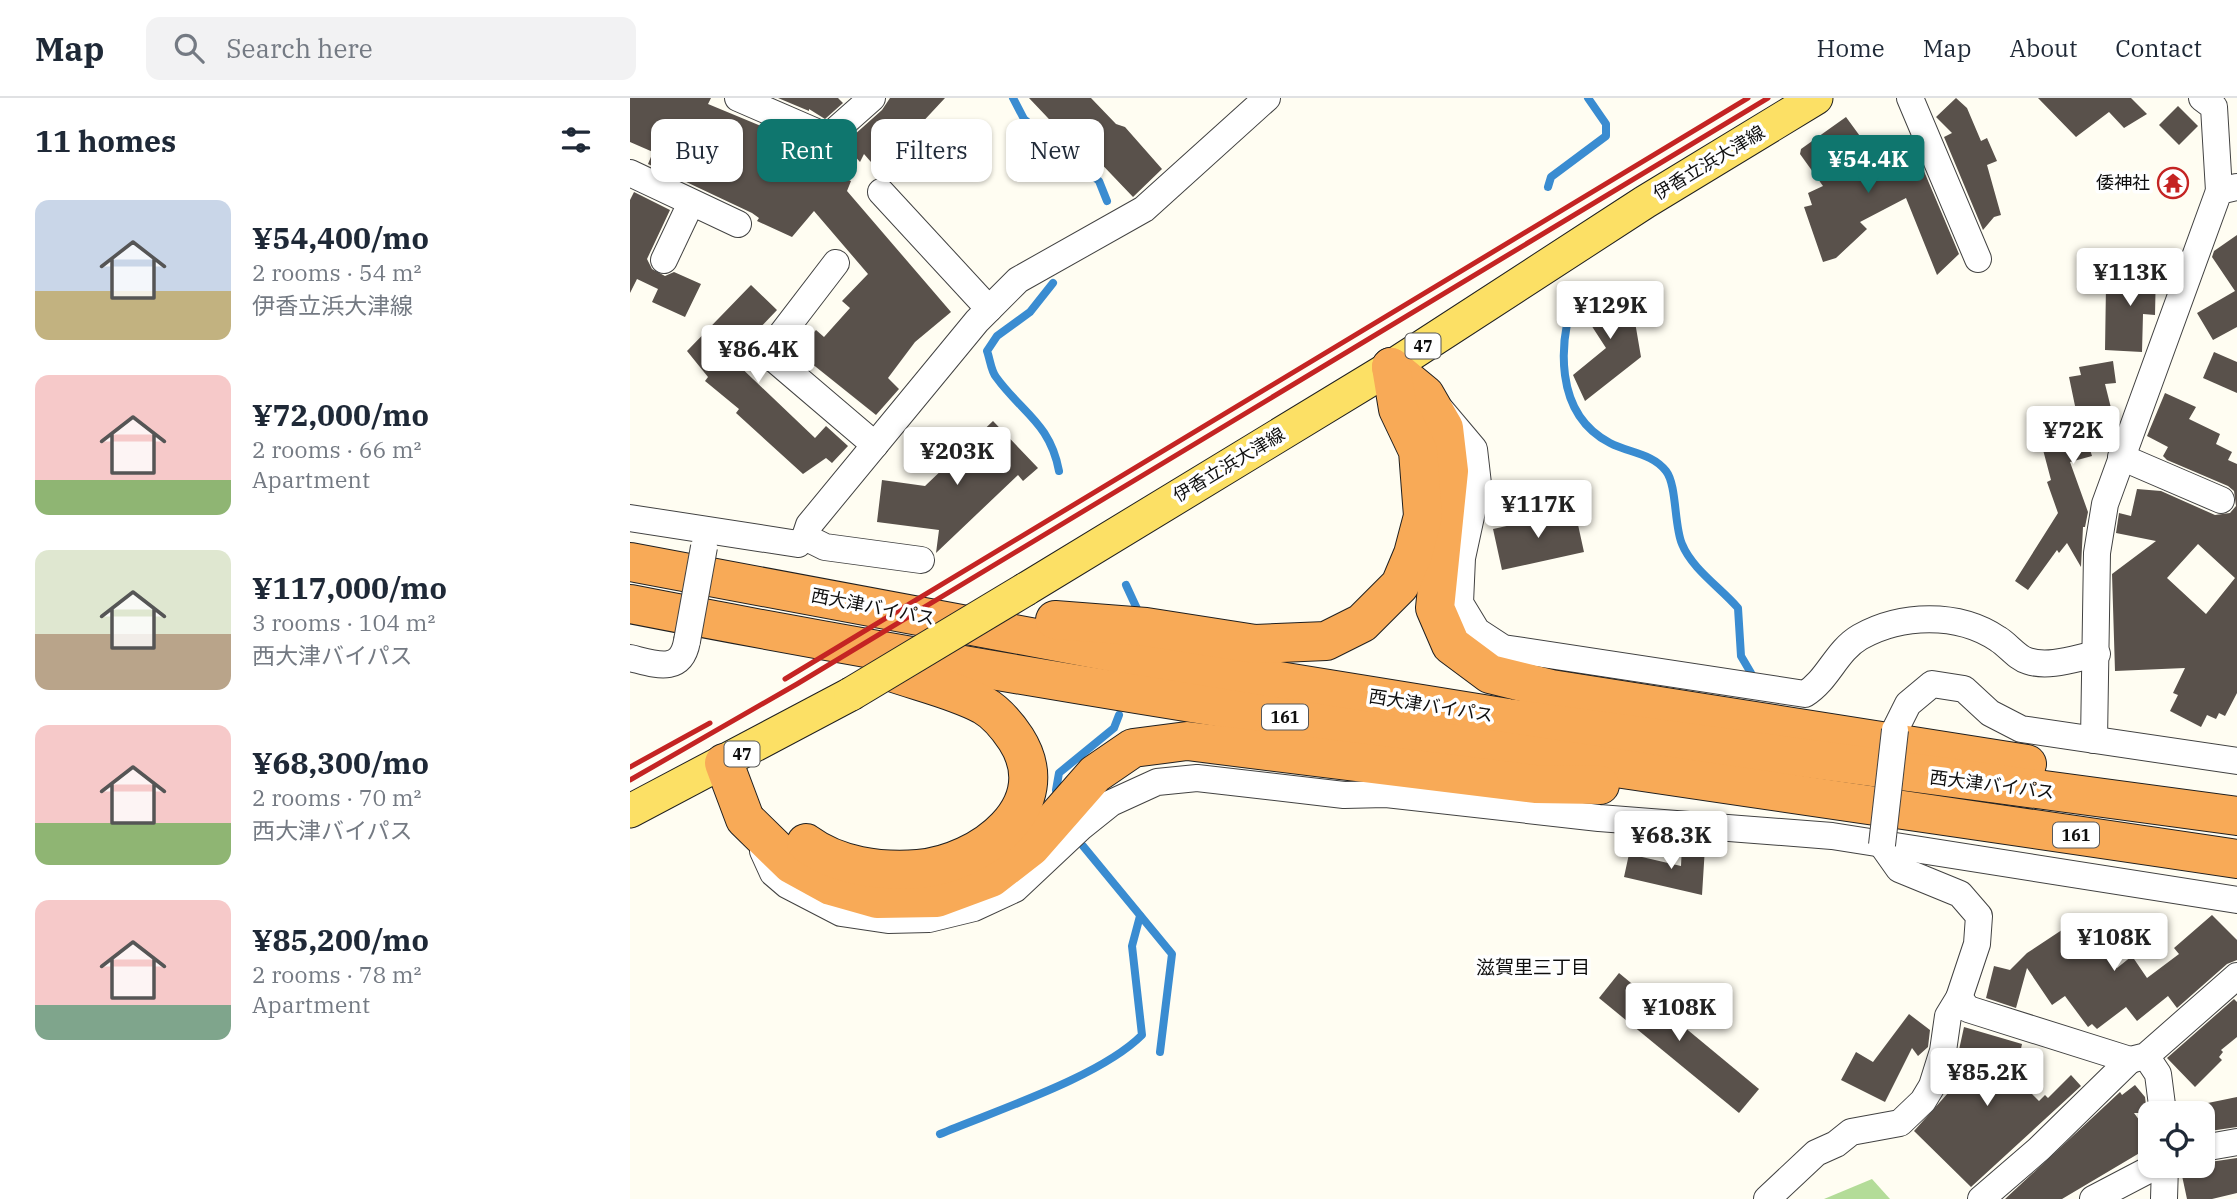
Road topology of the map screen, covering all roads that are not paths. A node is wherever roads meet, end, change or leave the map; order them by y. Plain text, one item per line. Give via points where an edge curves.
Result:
1 (738, 98) edge
2 (872, 98) edge
3 (1267, 98) edge
4 (1816, 98) edge
5 (1910, 98) edge
6 (2208, 103) edge
7 (2237, 129) edge
8 (630, 173) edge
9 (2228, 189) edge
10 (881, 192) dead end
11 (691, 203) junction
12 (738, 224) dead end
13 (1978, 259) dead end
14 (664, 260) dead end
15 (836, 263) dead end
16 (989, 309) junction
17 (1391, 367) junction
18 (1425, 395) junction
19 (875, 445) junction
20 (2121, 457) junction
21 (2221, 500) dead end
22 (630, 518) edge
23 (630, 531) edge
24 (805, 537) junction
25 (704, 547) junction
26 (630, 562) edge
27 (723, 579) junction
28 (630, 604) edge
29 (786, 635) junction
30 (2097, 654) junction
31 (630, 658) edge
32 (2094, 740) junction
33 (2237, 761) edge
34 (724, 763) junction
35 (1758, 789) junction
36 (2237, 805) edge
37 (630, 811) edge
38 (2237, 816) edge
39 (755, 831) junction
40 (1882, 845) junction
41 (2237, 859) edge
42 (2234, 901) edge
43 (2237, 976) edge
44 (1959, 998) junction
45 (2138, 1058) junction
46 (2161, 1101) edge
47 (2237, 1142) edge
48 (2215, 1147) edge
49 (2138, 1175) edge
50 (2165, 1178) edge
51 (1767, 1199) edge
52 (1981, 1199) edge
53 (2093, 1199) edge
54 (2164, 1199) edge

1 - 2 street via 828,137
3 - 16 street via 1144,209 1018,280
4 - 17 main road, 伊香立浜大津線 / 47 via 1645,202
5 - 13 street
6 - 7 street
6 - 9 street
8 - 11 street
9 - 20 street
10 - 16 street
11 - 12 street
11 - 14 street
15 - 19 street via 767,353
16 - 19 street
17 - 18 highway
17 - 27 highway via 1398,409 1418,451 1423,516 1400,585 1363,623 1326,641 1255,644 1146,627
17 - 34 main road, 伊香立浜大津線 / 47, bridge via 851,694
18 - 30 street via 1474,449 1478,484 1462,558 1460,603 1477,631 1503,648 1805,694 1816,687 1846,647 1879,629 1917,620 1936,619 1981,629 2027,661 2044,663
18 - 36 highway via 1444,428 1449,471 1435,608 1451,645 1490,674 1565,691 2183,786
19 - 24 street via 809,525
20 - 21 street
20 - 30 street via 2105,504 2097,553
22 - 24 street via 798,544
23 - 25 street
24 - 25 street via 825,547 921,560 908,570
25 - 31 street, bridge via 685,653 664,665
26 - 27 highway, 西大津バイパス / 161
27 - 38 highway, 西大津バイパス / 161 via 1180,665 1508,718
28 - 29 highway, 西大津バイパス / 161
29 - 34 highway via 984,706 1008,725 1023,750 1029,777 1025,802 1010,826 987,845 920,869 881,870 815,850 782,825
29 - 35 highway, 西大津バイパス / 161 via 1018,676
30 - 32 street
32 - 33 street
32 - 40 street, bridge via 2021,729 1990,713 1964,689 1932,684 1908,704 1895,730
34 - 37 main road, 伊香立浜大津線 / 47
34 - 39 highway via 745,819
35 - 39 highway via 1535,784 1174,742 1133,748 1095,774 1031,847 1011,863 991,878 937,898 877,900 831,886 791,864
35 - 41 highway, 西大津バイパス / 161
39 - 40 street via 773,873 787,885 841,913 888,920 974,908 1015,889 1111,803 1157,782 1197,778 1344,795 1386,794 1599,818 1758,829
40 - 42 street
40 - 44 street via 1899,869 1960,894 1979,916 1977,944
43 - 45 street
44 - 45 street via 1968,1009
44 - 51 street via 1948,1016 1943,1051 1923,1101 1900,1123 1851,1132 1816,1153
45 - 46 street via 2158,1074
45 - 52 street
47 - 48 street
49 - 53 street
50 - 54 street

